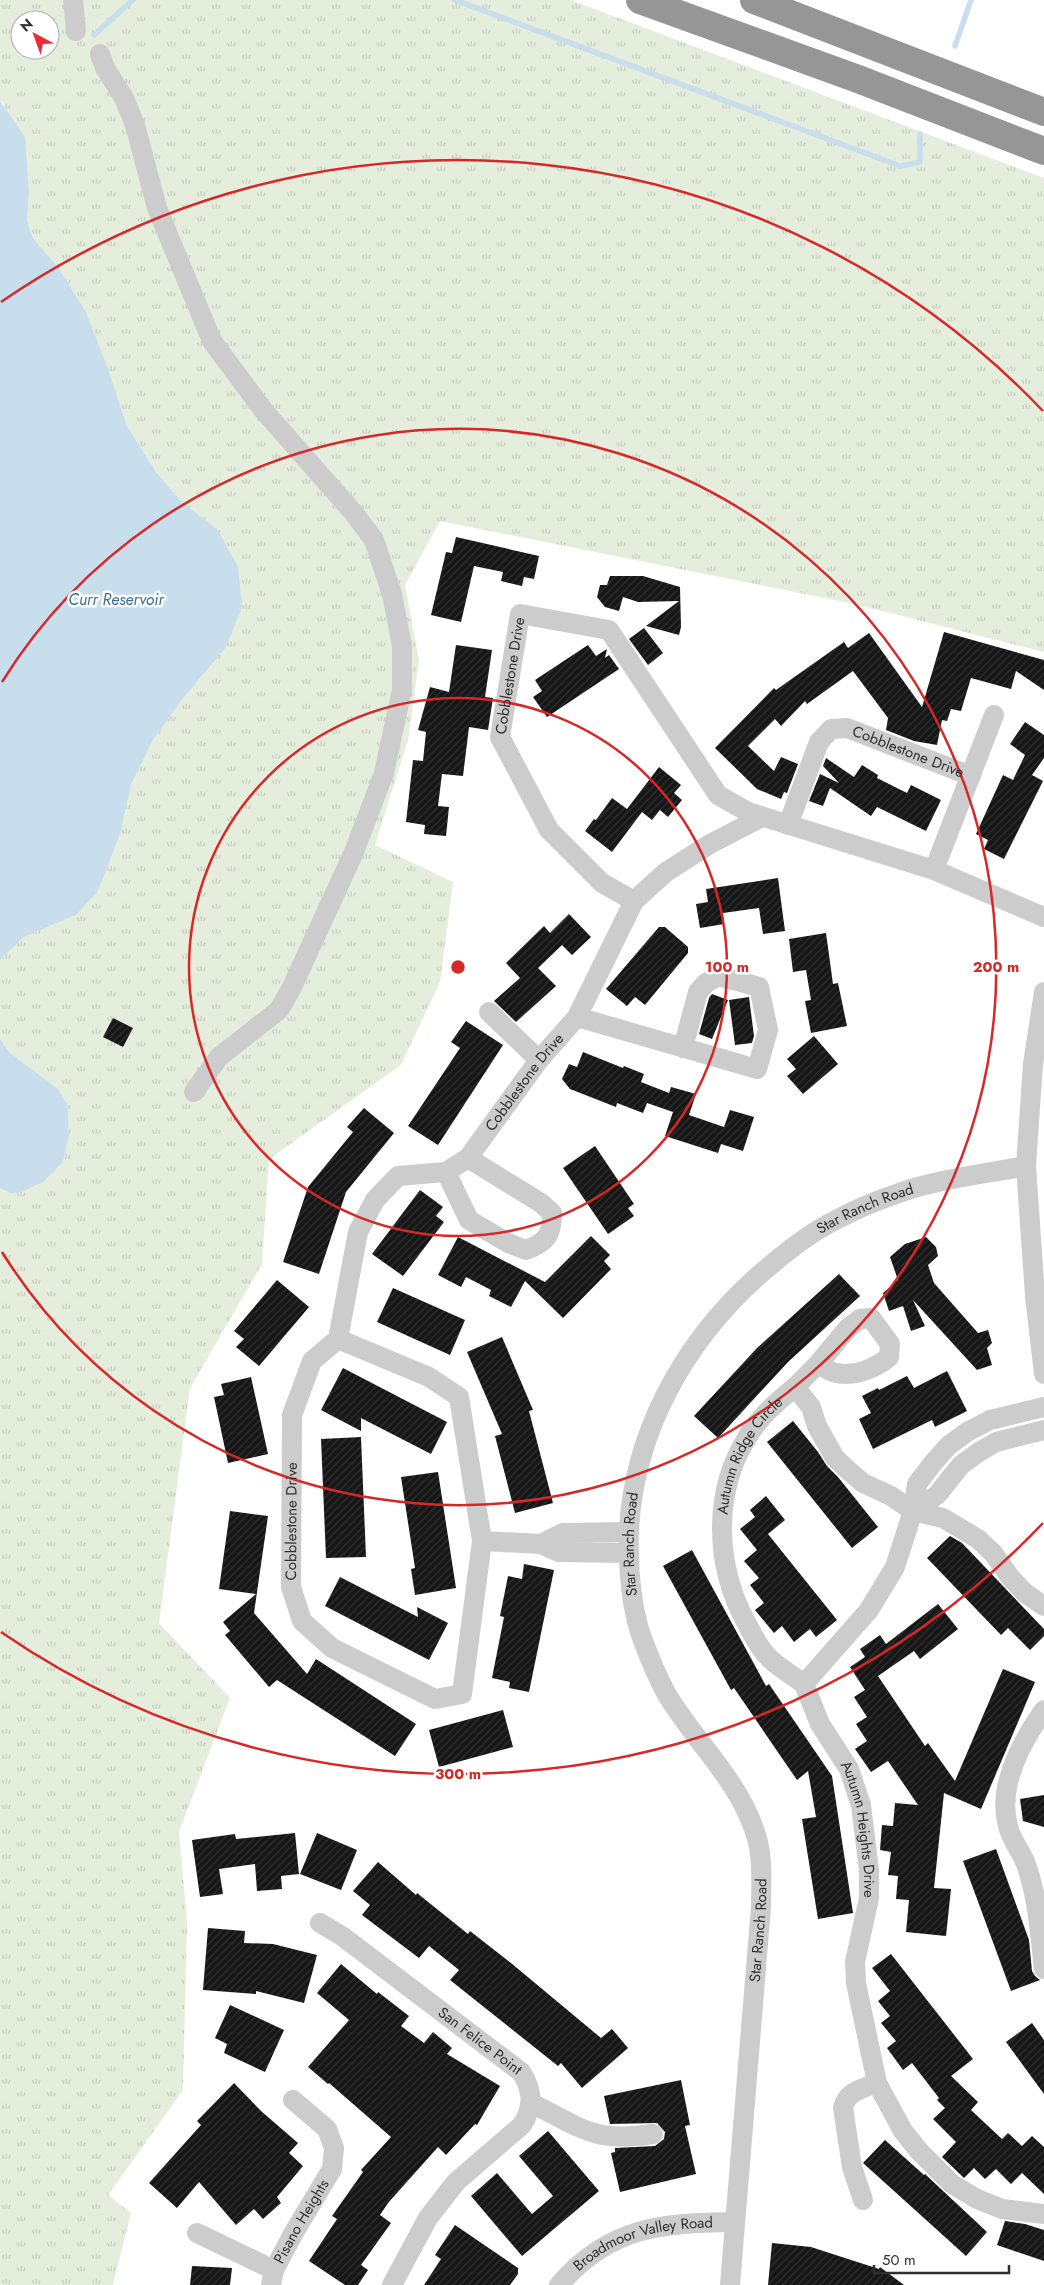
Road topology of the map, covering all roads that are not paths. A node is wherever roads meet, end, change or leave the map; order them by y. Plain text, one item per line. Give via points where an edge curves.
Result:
1 (73, 0) edge
2 (640, 0) edge
3 (754, 0) edge
4 (76, 31) dead end
5 (100, 54) dead end
6 (1044, 112) edge
7 (1044, 151) edge
8 (994, 715) dead end
9 (971, 776) junction
10 (762, 817) junction
11 (788, 825) junction
12 (934, 870) junction
13 (634, 901) junction
14 (1044, 917) edge
15 (1044, 992) edge
16 (489, 1012) dead end
17 (577, 1017) junction
18 (683, 1048) junction
19 (539, 1060) junction
20 (194, 1092) dead end
21 (468, 1158) junction
22 (1026, 1166) junction
23 (446, 1172) junction
24 (338, 1339) junction
25 (818, 1364) dead end
26 (1044, 1374) edge
27 (795, 1387) junction
28 (1044, 1407) edge
29 (1044, 1430) edge
30 (913, 1511) junction
31 (628, 1532) junction
32 (482, 1541) junction
33 (541, 1544) junction
34 (629, 1552) junction
35 (1044, 1606) edge
36 (804, 1684) junction
37 (1044, 1710) edge
38 (1040, 1904) edge
39 (320, 1923) dead end
40 (1044, 1969) edge
41 (877, 2083) junction
42 (293, 2100) dead end
43 (531, 2104) junction
44 (653, 2134) dead end
45 (863, 2200) dead end
46 (1044, 2214) edge
47 (735, 2222) junction
48 (197, 2233) dead end
49 (273, 2278) edge
50 (392, 2285) edge
51 (559, 2285) edge
52 (730, 2285) edge

1 - 4 street
2 - 7 highway
3 - 6 highway
5 - 20 street via 124,98 157,208 212,341 264,411 374,540 392,594 402,646 402,690 384,773 354,852 296,978 279,1010 218,1057
8 - 9 street, Cobblestone Drive
9 - 11 street, Cobblestone Drive via 847,728 831,729 819,742
9 - 12 street, Cobblestone Drive
10 - 11 street, Cobblestone Drive
10 - 13 street, Cobblestone Drive via 666,872
10 - 13 street, Cobblestone Drive via 718,795 609,630 520,614 500,737 549,830 602,883
11 - 12 street, Cobblestone Drive
12 - 14 street, Cobblestone Drive
13 - 17 street, Cobblestone Drive
15 - 22 street via 1033,1064
16 - 19 street
17 - 18 street
17 - 19 street, Cobblestone Drive
18 - 18 street via 757,1069 768,1030 758,987 719,976 706,983 698,992
19 - 21 street, Cobblestone Drive
21 - 23 street, Cobblestone Drive
21 - 23 street via 552,1213 552,1230 541,1245 526,1250 469,1220
22 - 26 street
22 - 31 street, Star Ranch Road via 901,1192 868,1205 828,1224 757,1276 701,1337 665,1396 644,1442 636,1472
23 - 24 street, Cobblestone Drive via 398,1176 375,1200 358,1232
24 - 32 street, Cobblestone Drive via 429,1377 459,1397
24 - 32 street, Cobblestone Drive via 312,1361 292,1415 291,1588 302,1621 332,1648 435,1700 462,1694
25 - 27 street
27 - 30 street, Autumn Ridge Circle via 811,1407 835,1458 863,1483
27 - 36 street, Autumn Ridge Circle via 764,1414 747,1436 726,1489 722,1539 731,1589 752,1634 769,1658
28 - 30 street via 990,1420 948,1446 917,1484
29 - 30 street via 996,1442 979,1452 961,1465 937,1495
30 - 35 street via 943,1518 978,1539 1025,1593
30 - 36 street via 895,1567 868,1610
31 - 33 street via 563,1533
31 - 34 street, Star Ranch Road
32 - 33 street
33 - 34 street via 559,1552
34 - 47 street, Star Ranch Road via 632,1601 653,1666 666,1693 735,1787 749,1815 758,1844 762,1874 760,1907
36 - 41 street, Autumn Heights Drive via 820,1724 849,1769 861,1806 869,1898 855,1962 856,1983
37 - 38 street via 1016,1760 1006,1790 1005,1809 1008,1827
38 - 40 street
39 - 43 street, San Felice Point via 342,1936 521,2072 528,2082
41 - 45 street via 850,2094 843,2108 852,2167
41 - 46 street, Autumn Heights Drive via 903,2131 952,2184 1002,2209
42 - 49 street, Pisano Heights via 327,2129 334,2148 332,2169 292,2234
43 - 44 street via 592,2134 609,2137
43 - 50 street via 522,2125 456,2182 428,2218
47 - 51 street, Broadmoor Valley Road via 650,2227 602,2248 584,2260
47 - 52 street, Star Ranch Road
48 - 49 street, Pisano Heights

